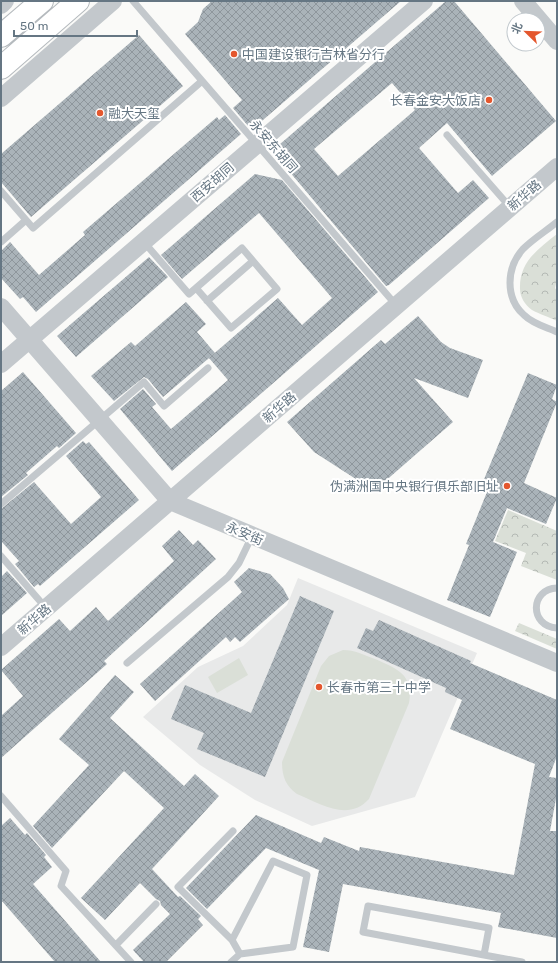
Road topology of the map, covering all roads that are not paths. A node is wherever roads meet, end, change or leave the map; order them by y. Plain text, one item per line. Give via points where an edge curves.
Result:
1 (5, 1) edge
2 (42, 1) edge
3 (78, 1) edge
4 (113, 1) edge
5 (133, 1) edge
6 (424, 1) edge
7 (522, 1) edge
8 (1, 5) edge
9 (553, 33) edge
10 (1, 36) edge
11 (1, 68) edge
12 (202, 81) junction
13 (1, 98) edge
14 (447, 135) dead end
15 (256, 144) junction
16 (557, 167) edge
17 (1, 191) edge
18 (510, 208) junction
19 (26, 220) junction
20 (557, 222) edge
21 (143, 241) junction
22 (1, 242) edge
23 (253, 261) junction
24 (196, 288) junction
25 (208, 301) junction
26 (396, 306) junction
27 (1, 307) edge
28 (557, 332) edge
29 (29, 339) junction
30 (1, 364) edge
31 (208, 368) dead end
32 (99, 420) junction
33 (170, 501) junction
34 (1, 504) edge
35 (252, 536) junction
36 (1, 556) edge
37 (557, 588) edge
38 (46, 608) junction
39 (557, 628) edge
40 (1, 647) edge
41 (127, 663) dead end
42 (557, 663) edge
43 (1, 796) edge
44 (233, 831) dead end
45 (156, 904) dead end
46 (232, 940) junction
47 (116, 945) junction
48 (240, 954) junction
49 (484, 955) junction
50 (131, 962) edge
51 (231, 962) edge
52 (522, 962) edge

1 - 8 street
2 - 10 main road
3 - 11 main road
4 - 13 street
5 - 12 lane, 永安东胡同
6 - 15 street, 西安胡同
7 - 9 street
12 - 15 lane, 永安东胡同
12 - 19 lane via 33,228
14 - 18 lane
15 - 21 street, 西安胡同
15 - 26 lane, 永安东胡同
16 - 18 street, 新华路
17 - 19 lane
18 - 26 street, 新华路
19 - 22 lane
20 - 28 lane via 523,249 514,264 510,280 511,294 524,315
21 - 24 lane via 189,294
21 - 29 street, 西安胡同
23 - 24 lane via 242,248
23 - 25 lane
23 - 25 lane via 277,289 231,328
24 - 25 lane
26 - 33 street, 新华路
27 - 29 street, 永安街
29 - 30 street, 西安胡同
29 - 32 street, 永安街
31 - 32 lane via 164,406 144,382
32 - 33 street, 永安街
32 - 34 lane
33 - 35 street, 永安街
33 - 38 street, 新华路
35 - 41 lane via 228,577
35 - 42 street, 永安街
36 - 38 lane
37 - 39 lane via 548,589 542,594 536,607 544,624
38 - 40 street, 新华路
43 - 47 lane via 66,871 61,886
44 - 46 lane via 178,887
45 - 47 lane
46 - 48 lane
46 - 48 lane via 273,861 307,875 293,947
47 - 50 lane
48 - 51 lane
49 - 49 lane via 363,932 368,906 489,928
49 - 52 lane

